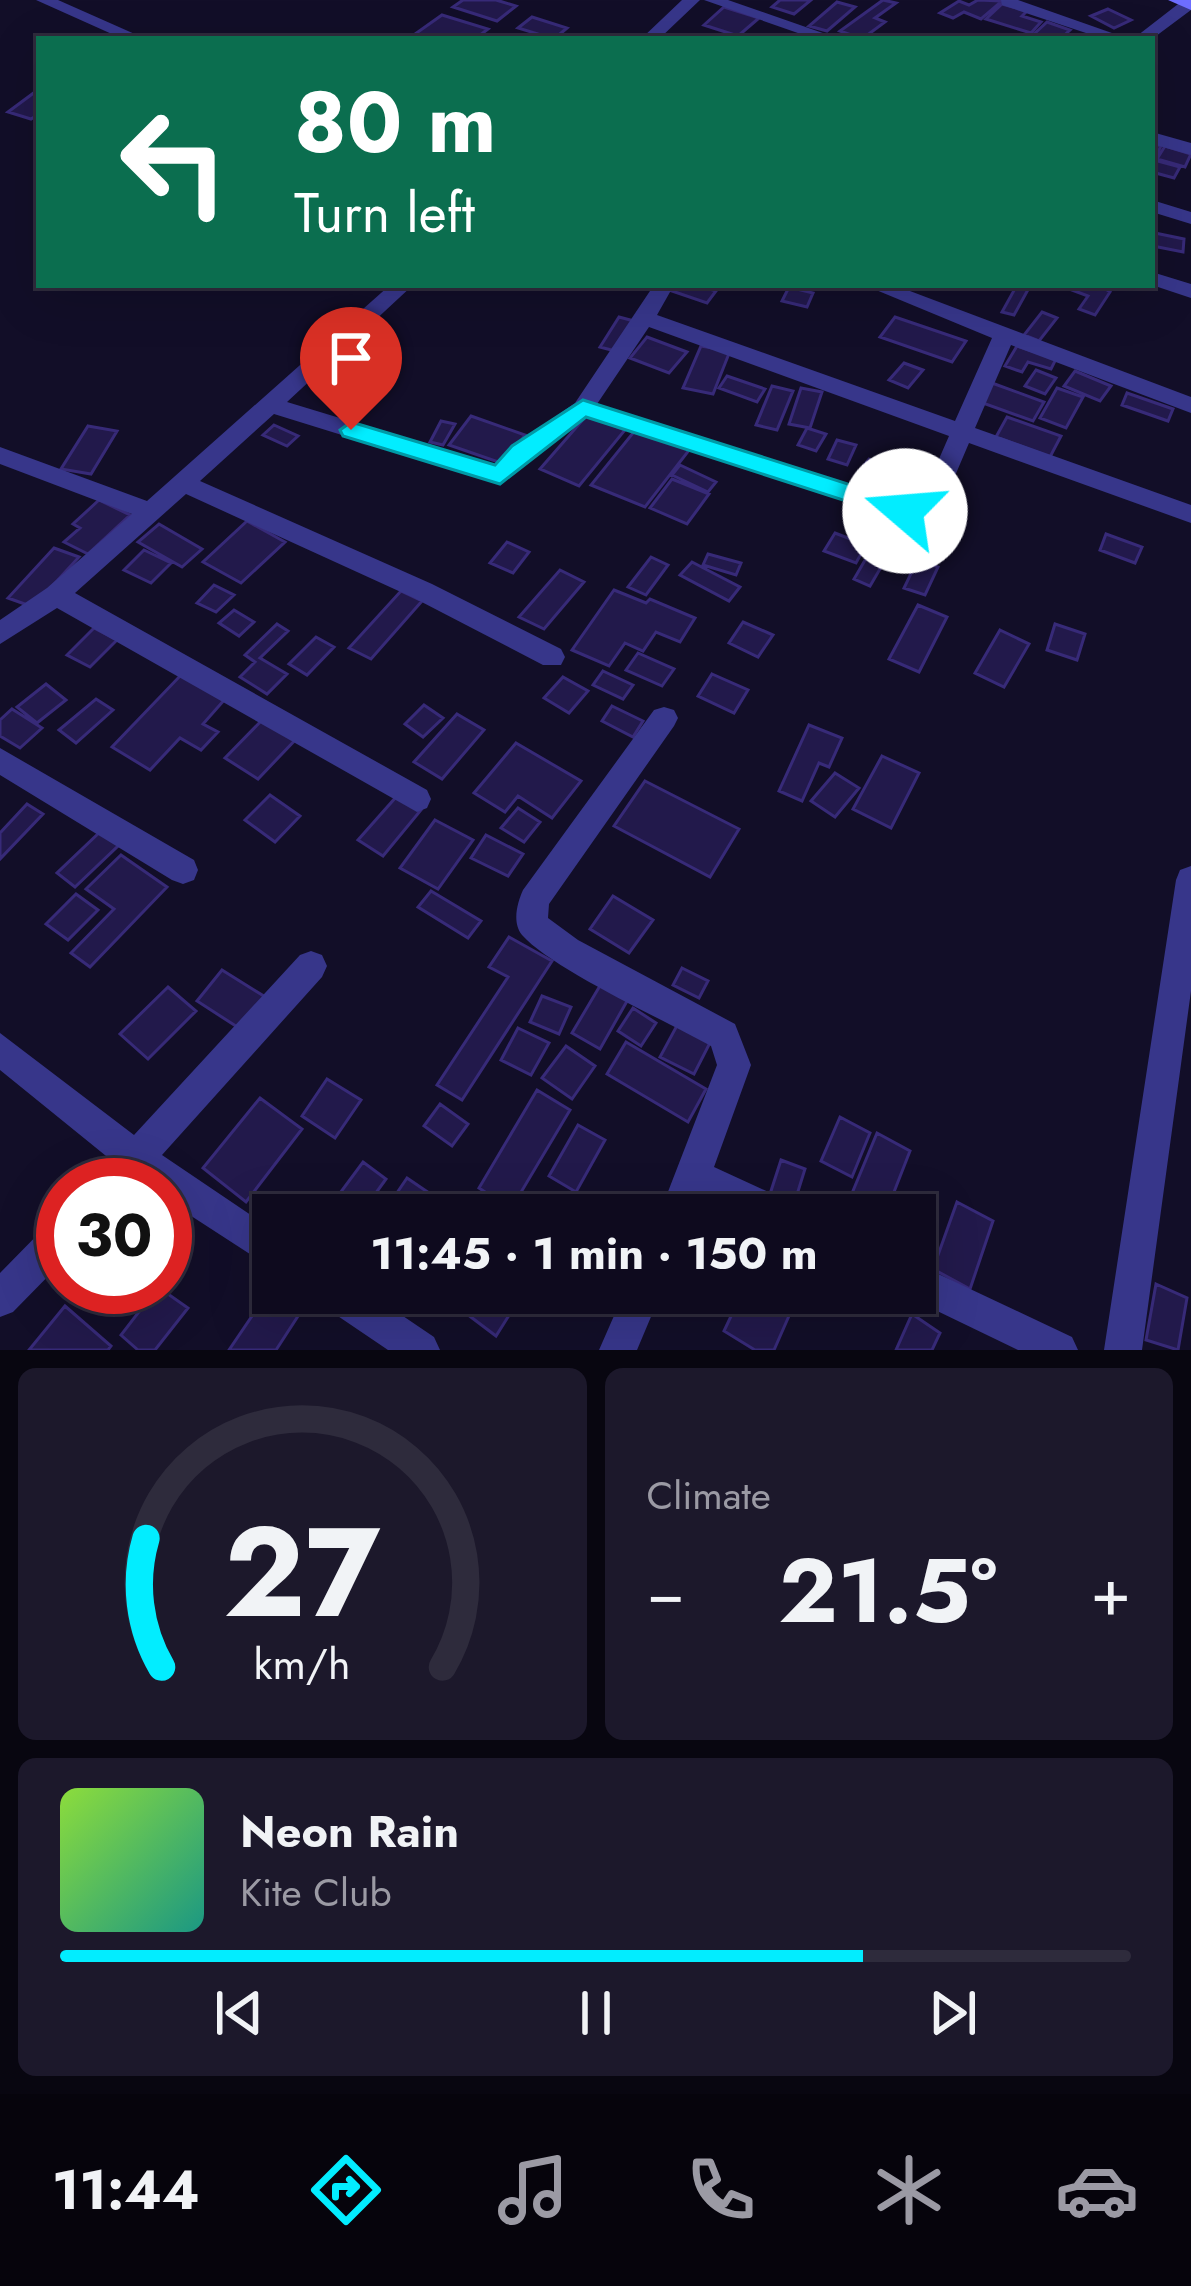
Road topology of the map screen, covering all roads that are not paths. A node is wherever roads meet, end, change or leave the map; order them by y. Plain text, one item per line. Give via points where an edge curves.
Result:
1 (44, 0) edge
2 (692, 0) edge
3 (712, 0) edge
4 (1008, 2) edge
5 (1185, 3) edge
6 (131, 36) edge
7 (652, 36) edge
8 (823, 36) edge
9 (1112, 36) edge
10 (1145, 36) edge
11 (1155, 139) edge
12 (1191, 149) edge
13 (1155, 207) edge
14 (1191, 218) edge
15 (1155, 279) edge
16 (400, 288) edge
17 (662, 288) edge
18 (882, 288) edge
19 (1191, 291) edge
20 (644, 318) junction
21 (1005, 333) junction
22 (271, 405) junction
23 (1191, 405) edge
24 (583, 408) junction
25 (964, 431) junction
26 (0, 454) edge
27 (183, 483) junction
28 (148, 511) junction
29 (1191, 514) edge
30 (56, 596) junction
31 (0, 634) edge
32 (552, 657) dead end
33 (664, 718) dead end
34 (0, 760) edge
35 (418, 799) dead end
36 (183, 870) dead end
37 (1191, 880) edge
38 (310, 966) dead end
39 (0, 1049) edge
40 (135, 1158) edge
41 (139, 1158) edge
42 (694, 1175) junction
43 (686, 1194) edge
44 (733, 1194) edge
45 (192, 1197) edge
46 (252, 1237) edge
47 (36, 1262) edge
48 (936, 1291) edge
49 (0, 1299) edge
50 (367, 1314) edge
51 (634, 1314) edge
52 (1128, 1347) edge
53 (421, 1350) edge
54 (618, 1350) edge
55 (1059, 1350) edge

1 - 6 street
2 - 7 street
3 - 8 street
4 - 9 street
5 - 10 street
11 - 12 street
13 - 14 street
15 - 19 street
16 - 22 street
17 - 20 street
18 - 21 street
20 - 24 street
20 - 25 street
21 - 23 street
21 - 25 street
22 - 24 street via 500,476
22 - 27 street
24 - 25 street via 925,518
25 - 29 street
26 - 28 street
27 - 28 street
27 - 32 street
28 - 30 street
30 - 31 street
30 - 35 street
33 - 42 street via 534,900 532,924 723,1035 734,1065
34 - 36 street
37 - 52 street
38 - 41 street
39 - 40 street
42 - 43 street
42 - 44 street
45 - 46 street
47 - 49 street
48 - 55 street
50 - 53 street
51 - 54 street

